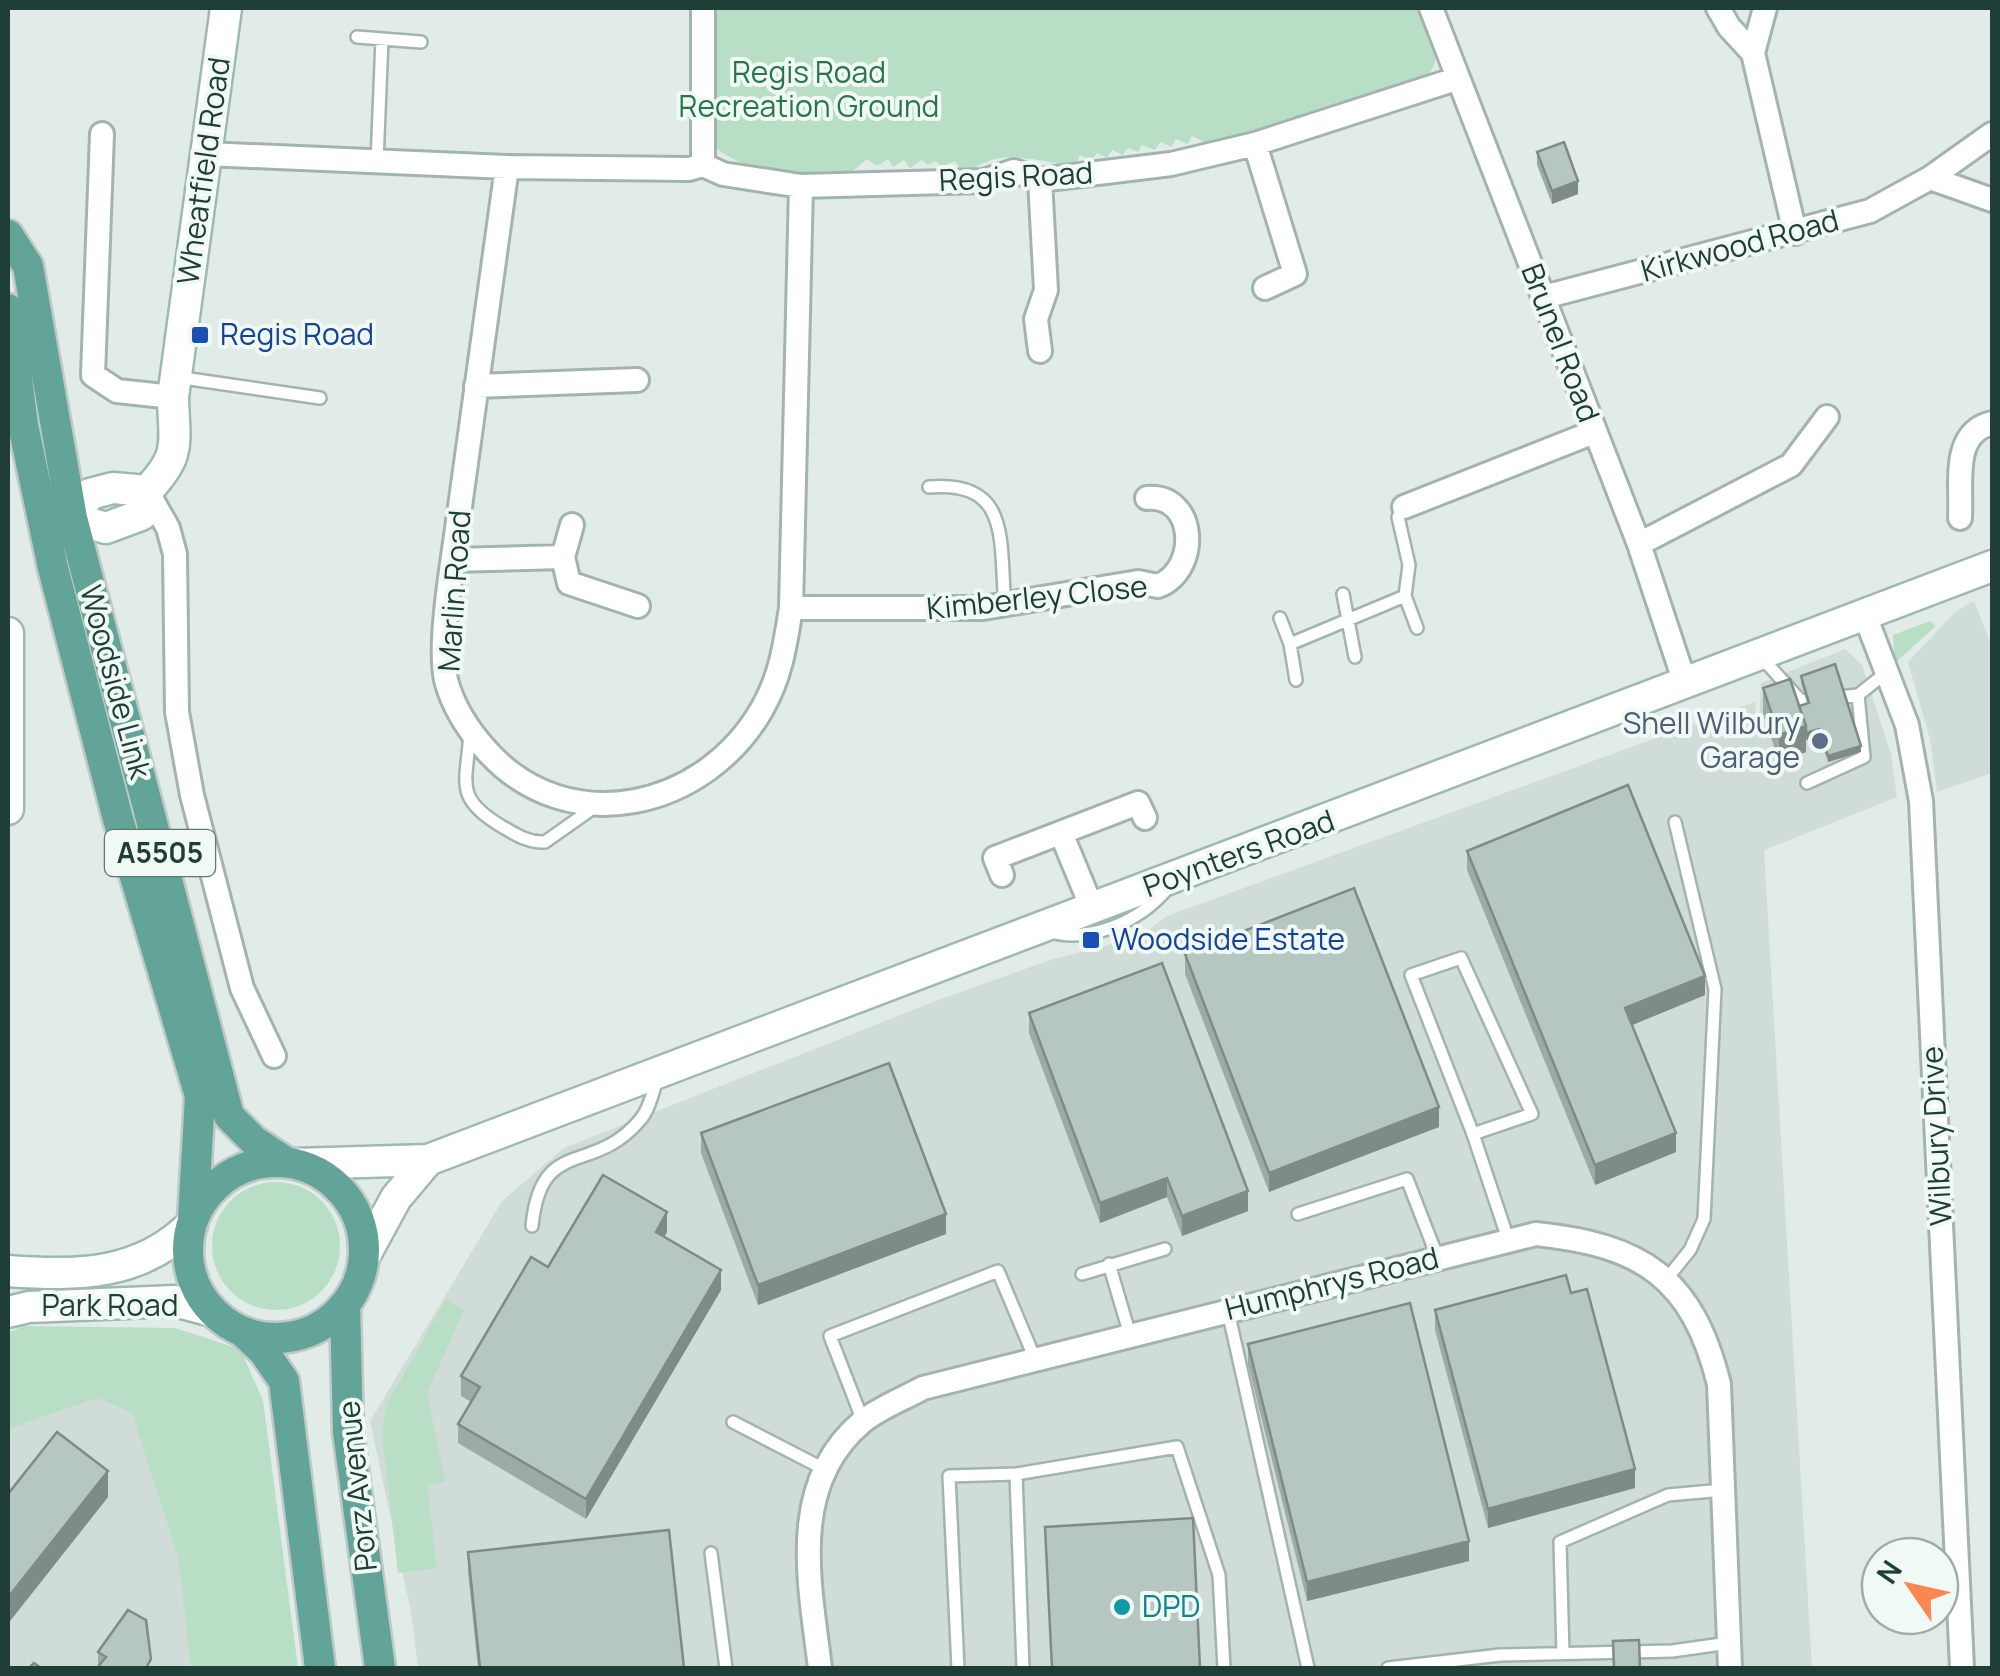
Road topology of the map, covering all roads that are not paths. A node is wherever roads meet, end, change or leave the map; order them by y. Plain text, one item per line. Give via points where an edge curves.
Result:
1 (226, 8) edge
2 (702, 8) edge
3 (1431, 8) edge
4 (1718, 8) edge
5 (1765, 8) edge
6 (356, 37) dead end
7 (382, 40) junction
8 (420, 42) dead end
9 (1753, 53) junction
10 (1456, 79) junction
11 (102, 134) dead end
12 (1992, 134) edge
13 (1255, 144) junction
14 (206, 154) junction
15 (377, 161) junction
16 (702, 165) junction
17 (508, 167) junction
18 (1930, 178) junction
19 (1040, 180) junction
20 (801, 186) junction
21 (1992, 200) edge
22 (1795, 232) junction
23 (8, 236) edge
24 (1265, 288) dead end
25 (1544, 297) junction
26 (8, 309) edge
27 (1040, 350) dead end
28 (637, 380) dead end
29 (476, 386) junction
30 (175, 387) junction
31 (320, 398) dead end
32 (1827, 417) dead end
33 (1992, 423) edge
34 (1594, 432) junction
35 (929, 487) dead end
36 (147, 491) junction
37 (1147, 498) dead end
38 (1404, 507) joint
39 (1960, 518) dead end
40 (59, 521) junction
41 (572, 525) dead end
42 (1639, 544) junction
43 (563, 558) junction
44 (453, 560) junction
45 (1992, 566) edge
46 (1343, 594) dead end
47 (1405, 596) junction
48 (1005, 605) junction
49 (638, 606) dead end
50 (790, 608) junction
51 (1864, 613) junction
52 (1280, 618) dead end
53 (1348, 620) junction
54 (1418, 628) dead end
55 (8, 633) edge
56 (1290, 644) junction
57 (1758, 653) junction
58 (1355, 656) dead end
59 (1887, 672) junction
60 (1296, 680) dead end
61 (1684, 680) junction
62 (1858, 695) junction
63 (470, 732) junction
64 (1807, 783) dead end
65 (596, 806) junction
66 (8, 809) edge
67 (1145, 818) dead end
68 (1675, 822) dead end
69 (1061, 832) junction
70 (1002, 875) dead end
71 (1176, 878) junction
72 (1092, 908) junction
73 (1042, 929) junction
74 (274, 1056) dead end
75 (660, 1072) junction
76 (1474, 1134) junction
77 (428, 1160) junction
78 (291, 1163) junction
79 (1298, 1214) dead end
80 (192, 1222) junction
81 (532, 1226) dead end
82 (1508, 1239) junction
83 (1165, 1248) dead end
84 (1437, 1256) junction
85 (364, 1257) junction
86 (1109, 1264) junction
87 (8, 1271) edge
88 (1082, 1274) dead end
89 (1665, 1282) junction
90 (346, 1304) junction
91 (212, 1311) junction
92 (1228, 1311) junction
93 (8, 1312) edge
94 (242, 1332) junction
95 (1130, 1335) junction
96 (1035, 1359) junction
97 (863, 1421) junction
98 (733, 1422) dead end
99 (824, 1469) junction
100 (1016, 1474) junction
101 (1723, 1490) junction
102 (710, 1552) dead end
103 (1729, 1642) junction
104 (1563, 1654) junction
105 (320, 1668) edge
106 (380, 1668) edge
107 (726, 1668) edge
108 (820, 1668) edge
109 (958, 1668) edge
110 (1023, 1668) edge
111 (1224, 1668) edge
112 (1308, 1668) edge
113 (1388, 1668) edge
114 (1730, 1668) edge
115 (1962, 1668) edge

1 - 14 street, Wheatfield Road
2 - 16 street
3 - 10 street, Brunel Road
4 - 9 street
5 - 9 street
6 - 7 lane
7 - 8 lane
7 - 15 lane
9 - 22 street
10 - 13 street, Regis Road
10 - 25 street, Brunel Road
11 - 30 street via 93,374 116,391
12 - 18 street, Kirkwood Road
13 - 19 street, Regis Road via 1171,164
13 - 24 street via 1295,274
14 - 15 street, Regis Road
14 - 30 street, Wheatfield Road
15 - 17 street, Regis Road
16 - 17 street, Regis Road
16 - 20 street, Regis Road
17 - 29 street, Marlin Road
18 - 21 street
18 - 22 street, Kirkwood Road via 1870,211
19 - 20 street, Regis Road via 1014,172 984,182
19 - 27 street via 1046,290 1036,319
20 - 50 street, Marlin Road
22 - 25 street, Kirkwood Road
23 - 40 main road, Woodside Link / A5505 via 28,266
25 - 34 street, Brunel Road
26 - 40 main road, Woodside Link / A5505 via 23,426
28 - 29 street
29 - 44 street, Marlin Road
30 - 31 lane
30 - 36 street, Wheatfield Road via 170,466
32 - 42 street via 1791,465
33 - 39 street via 1977,426 1963,444
34 - 38 street
34 - 42 street, Brunel Road
35 - 48 lane via 967,486 989,502
36 - 40 street via 90,494
36 - 74 street via 175,554 177,712 192,795 242,988
37 - 48 street, Kimberley Close via 1160,498 1188,531 1186,556 1166,583
38 - 47 lane via 1398,517 1410,564
40 - 78 main road, Woodside Link / A5505 via 229,1116
40 - 80 main road, Woodside Link / A5505 via 118,819 200,1096
41 - 43 street
42 - 61 street, Brunel Road
43 - 44 street
43 - 49 street via 569,583
44 - 63 street, Marlin Road via 446,675
45 - 51 street, Poynters Road
46 - 53 lane
47 - 53 lane
47 - 54 lane
48 - 50 street, Kimberley Close
50 - 65 street, Marlin Road via 782,669 761,712 729,752 691,781 639,801
51 - 57 street, Poynters Road
51 - 59 street, Wilbury Drive
52 - 56 lane
53 - 56 lane
53 - 58 lane
55 - 66 street
56 - 60 lane
57 - 61 street, Poynters Road
57 - 62 lane via 1801,701
59 - 62 lane
59 - 115 street, Wilbury Drive via 1921,801
61 - 71 street, Poynters Road
62 - 64 lane via 1864,757
63 - 65 street, Marlin Road via 520,782 557,799
63 - 65 lane via 468,798 474,810 544,842
67 - 69 street via 1138,804
68 - 89 lane via 1715,989 1704,1218
69 - 70 street via 995,858
69 - 72 street
71 - 72 street, Poynters Road
71 - 73 lane via 1148,912 1074,939
72 - 73 street, Poynters Road
73 - 75 street, Poynters Road
75 - 77 street, Poynters Road
75 - 81 lane via 644,1116 628,1132 551,1169 536,1190
76 - 76 lane via 1411,975 1461,958 1532,1114
76 - 82 lane
77 - 78 street, Poynters Road
77 - 85 street, Poynters Road via 396,1198
78 - 80 main road via 263,1162 220,1181
78 - 85 main road via 319,1173 354,1209
79 - 84 lane via 1407,1179
80 - 87 street, Park Road via 166,1250 127,1265 62,1275
80 - 91 main road via 190,1270
82 - 84 street, Humphrys Road
82 - 89 street, Humphrys Road via 1586,1238 1610,1245
83 - 86 lane
84 - 92 street, Humphrys Road
85 - 90 main road
86 - 88 lane
86 - 95 lane
89 - 101 street, Humphrys Road via 1685,1300 1708,1344 1719,1384
90 - 94 main road via 310,1332 276,1338
90 - 106 main road, Porz Avenue via 348,1432
91 - 93 street, Park Road via 175,1301
91 - 94 main road
92 - 95 street, Humphrys Road
92 - 112 lane
94 - 105 main road, Porz Avenue via 284,1380
95 - 96 street, Humphrys Road
96 - 97 street, Humphrys Road via 923,1388
96 - 97 lane via 998,1271 830,1336
97 - 99 street, Humphrys Road
98 - 99 lane
99 - 108 street, Humphrys Road via 807,1536
100 - 109 lane via 949,1476
100 - 110 lane
100 - 111 lane via 1177,1448 1219,1575
101 - 103 street, Humphrys Road
101 - 104 lane via 1668,1495 1560,1542
102 - 107 lane
103 - 104 lane
103 - 114 street, Humphrys Road
104 - 113 lane

